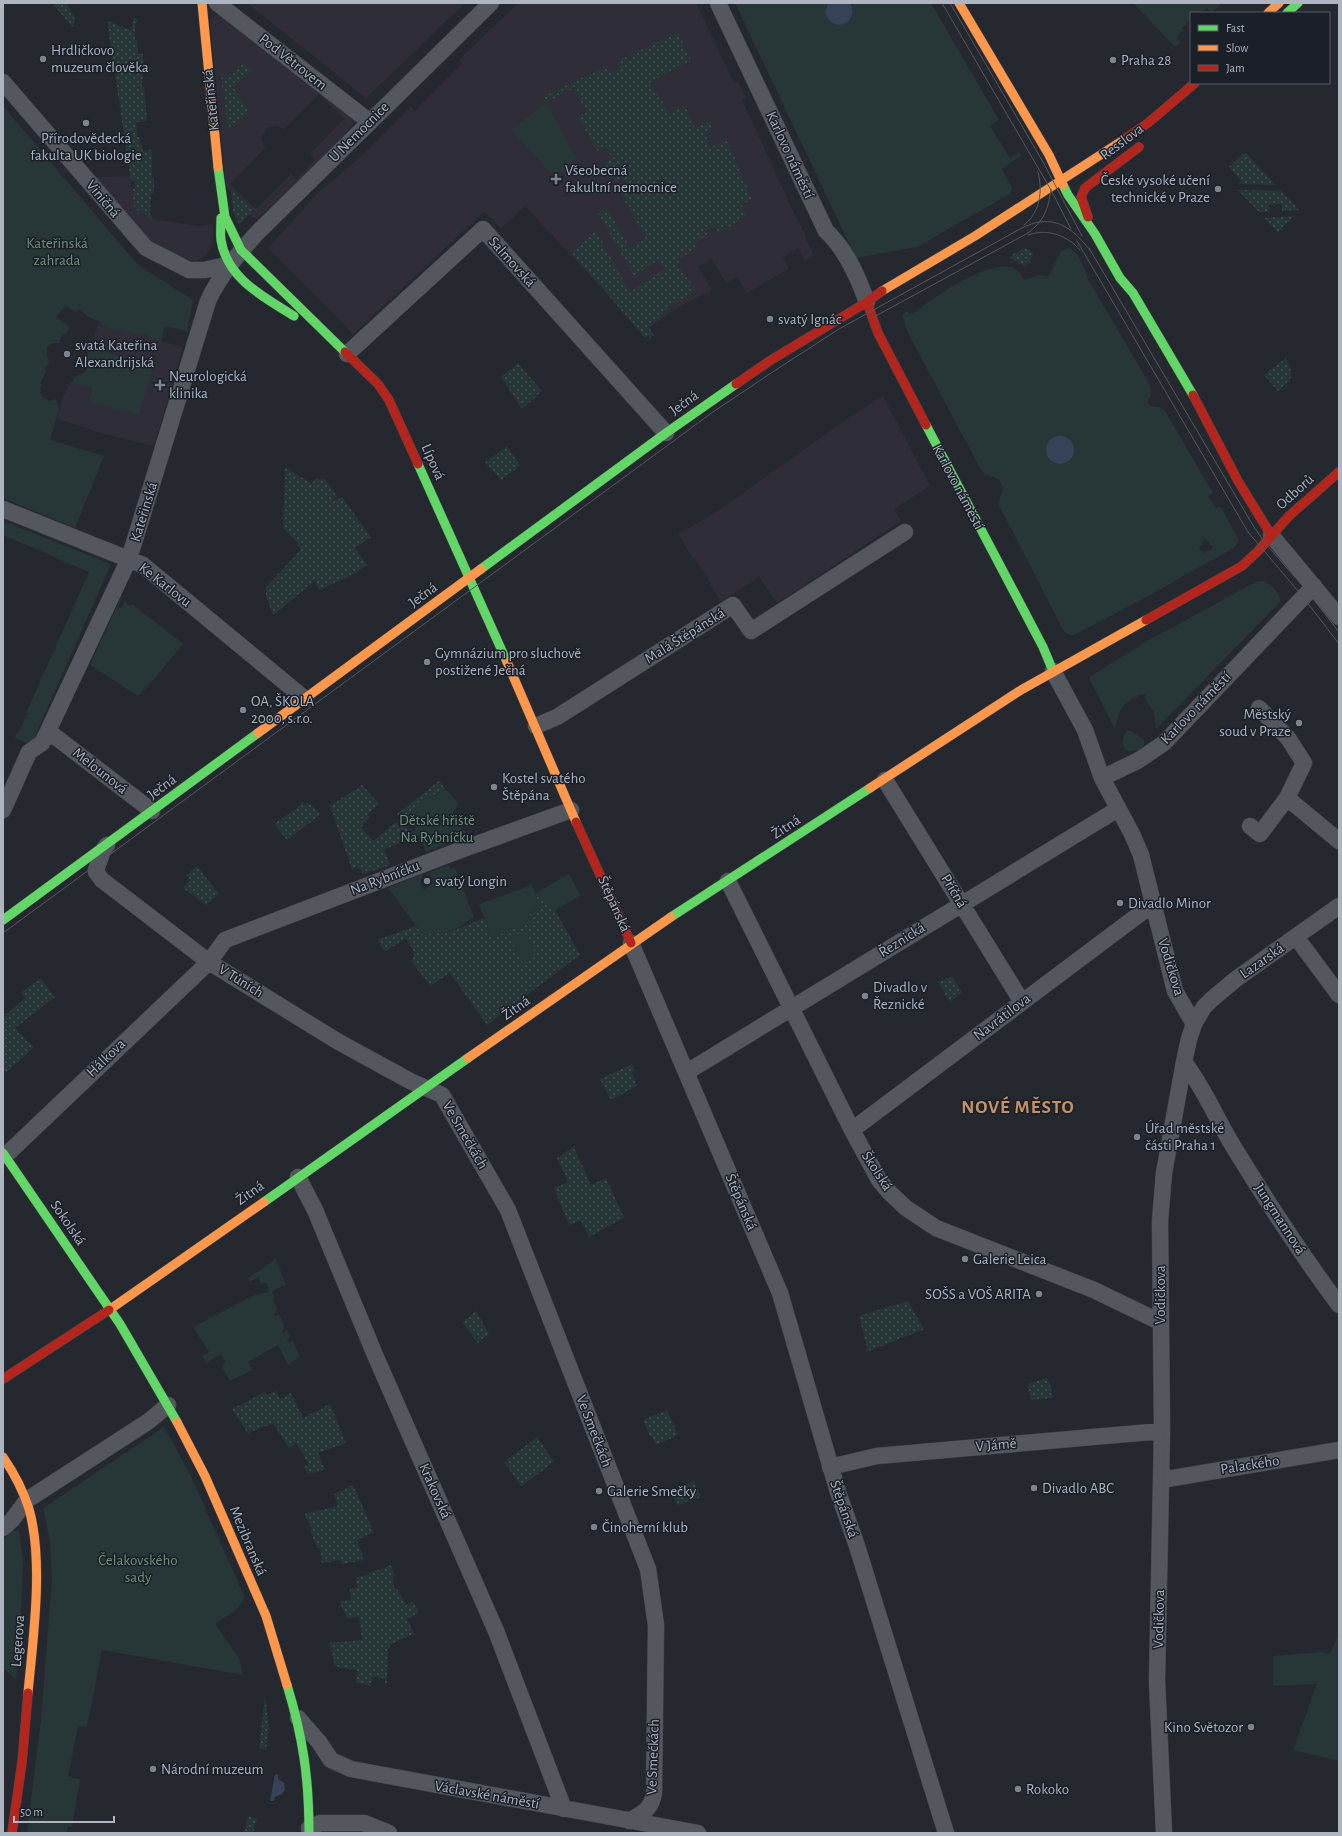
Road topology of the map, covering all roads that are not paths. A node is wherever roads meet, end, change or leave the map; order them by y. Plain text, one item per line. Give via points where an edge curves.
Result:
1 (202, 3) edge
2 (217, 3) edge
3 (491, 3) edge
4 (718, 3) edge
5 (959, 3) edge
6 (1279, 3) edge
7 (1298, 3) edge
8 (1269, 12) edge
9 (1288, 12) edge
10 (3, 82) edge
11 (1193, 84) edge
12 (370, 122) junction
13 (1148, 141) dead end
14 (1061, 180) junction
15 (221, 197) junction
16 (1095, 234) junction
17 (241, 250) junction
18 (230, 264) junction
19 (867, 302) junction
20 (347, 354) junction
21 (666, 433) junction
22 (1339, 472) edge
23 (3, 509) edge
24 (905, 532) dead end
25 (1271, 534) junction
26 (129, 559) junction
27 (469, 579) junction
28 (1314, 586) junction
29 (476, 594) joint
30 (1339, 617) edge
31 (1053, 671) junction
32 (305, 699) junction
33 (1259, 708) dead end
34 (536, 726) junction
35 (48, 731) junction
36 (1102, 778) junction
37 (885, 780) junction
38 (1287, 798) junction
39 (1118, 809) junction
40 (3, 810) edge
41 (571, 810) junction
42 (152, 811) junction
43 (1250, 826) dead end
44 (1339, 841) edge
45 (108, 844) junction
46 (728, 881) junction
47 (962, 904) junction
48 (1153, 904) junction
49 (1339, 906) edge
50 (3, 920) edge
51 (1296, 937) junction
52 (631, 944) junction
53 (208, 962) junction
54 (1339, 995) edge
55 (1022, 1002) junction
56 (792, 1008) junction
57 (1194, 1024) junction
58 (1184, 1062) junction
59 (687, 1072) junction
60 (425, 1089) junction
61 (852, 1130) junction
62 (4, 1154) edge
63 (298, 1177) junction
64 (1339, 1305) edge
65 (110, 1309) junction
66 (1160, 1322) junction
67 (3, 1379) edge
68 (168, 1405) junction
69 (1162, 1431) junction
70 (1339, 1450) edge
71 (3, 1457) edge
72 (830, 1467) junction
73 (1161, 1480) junction
74 (27, 1500) junction
75 (3, 1528) edge
76 (297, 1717) junction
77 (564, 1809) junction
78 (629, 1821) junction
79 (309, 1830) edge
80 (12, 1833) edge
81 (388, 1833) edge
82 (698, 1833) edge
83 (946, 1833) edge
84 (1164, 1833) edge

1 - 15 main road, Kateřinská
2 - 12 street, Pod Větrovem
3 - 12 street, U Nemocnice
4 - 19 street, Karlovo náměstí via 826,231 846,257
5 - 14 main road via 1049,155
6 - 8 main road
7 - 9 main road
10 - 18 street, Viničná via 146,248 189,270 205,270
11 - 14 main road, Resslova via 1145,125
12 - 17 street, U Nemocnice
13 - 16 main road, Resslova via 1083,191 1082,203
14 - 16 main road via 1068,195
14 - 19 main road via 975,236 882,290
15 - 17 main road, Kateřinská via 225,217
15 - 18 main road, Kateřinská via 221,241
16 - 25 main road via 1120,278 1133,293 1209,425 1228,465
17 - 18 street, U Nemocnice
17 - 20 main road, Lípová
18 - 20 main road, Lípová via 247,286
18 - 26 street, Kateřinská via 216,283 208,301
19 - 21 main road, Ječná via 771,360
19 - 31 main road, Karlovo náměstí via 878,333 1043,647
20 - 21 street, Salmovská via 483,229
20 - 27 main road, Lípová via 378,384 389,400
21 - 27 main road, Ječná
22 - 25 main road, Odborů
23 - 26 street, Ke Karlovu
24 - 34 street, Malá Štěpánská via 751,631 733,605 557,717
25 - 28 street
25 - 31 main road via 1254,557 1232,572
26 - 32 street, Ke Karlovu via 147,568
26 - 35 street, Kateřinská
27 - 29 main road, Lípová
27 - 32 main road, Ječná
28 - 30 street
28 - 36 street, Karlovo náměstí via 1164,743 1138,760
29 - 34 main road, Štěpánská
31 - 36 street, Karlovo náměstí via 1085,730
31 - 37 main road, Žitná
32 - 42 main road, Ječná
33 - 38 street via 1288,738 1304,763
34 - 41 main road, Štěpánská
35 - 40 street, Kateřinská via 42,743 29,752
35 - 42 street, Melounová
36 - 39 street, Vodičkova
37 - 46 main road, Žitná
37 - 47 street, Příčná
38 - 43 street via 1260,834
38 - 44 street
39 - 47 street, Řeznická
39 - 48 street, Vodičkova via 1141,855
41 - 52 main road, Štěpánská
41 - 53 street, Na Rybníčku via 225,940
42 - 45 main road, Ječná
45 - 50 main road, Ječná
45 - 53 street, V Tůních via 98,864 98,876
46 - 52 main road, Žitná
46 - 56 street, Školská
47 - 55 street, Příčná
47 - 56 street, Řeznická
48 - 55 street, Navrátilova
48 - 57 street, Vodičkova via 1175,992
49 - 51 street, Lazarská
51 - 54 street
51 - 57 street, Lazarská via 1222,990 1204,1007
52 - 59 street, Štěpánská
52 - 60 main road, Žitná
53 - 60 street, V Tůních via 337,1041
53 - 62 street, Hálkova
55 - 61 street, Navrátilova
56 - 59 street, Řeznická
56 - 61 street, Školská
57 - 58 street, Vodičkova
58 - 64 street, Jungmannová via 1295,1244
58 - 66 street, Vodičkova via 1164,1173 1160,1221
59 - 72 street, Štěpánská via 780,1294
60 - 63 main road, Žitná
60 - 78 street, Ve Smečkách via 442,1095 508,1210 648,1569 656,1625 654,1793 645,1812
61 - 66 street, Školská via 884,1187 906,1208 936,1228 1094,1290
62 - 65 main road, Sokolská
63 - 65 main road, Žitná
63 - 77 street, Krakovská via 315,1210 375,1355 496,1631
65 - 67 main road, Žitná
65 - 68 main road, Mezibranská
66 - 69 street, Vodičkova
68 - 74 street via 148,1421
68 - 76 main road, Mezibranská via 205,1476 266,1616
69 - 72 street, V Jámě via 877,1456
69 - 73 street, Vodičkova
70 - 73 street, Palackého
71 - 74 main road, Legerova via 17,1477
72 - 83 street, Štěpánská via 862,1561
73 - 84 street, Vodičkova via 1158,1681
74 - 75 street
74 - 80 main road, Legerova via 34,1531 37,1575 26,1730
76 - 77 street, Václavské náměstí via 331,1760 351,1770
76 - 79 main road, Mezibranská via 305,1756
77 - 78 street, Václavské náměstí
78 - 82 street, Václavské náměstí
79 - 81 street via 320,1824 364,1823

